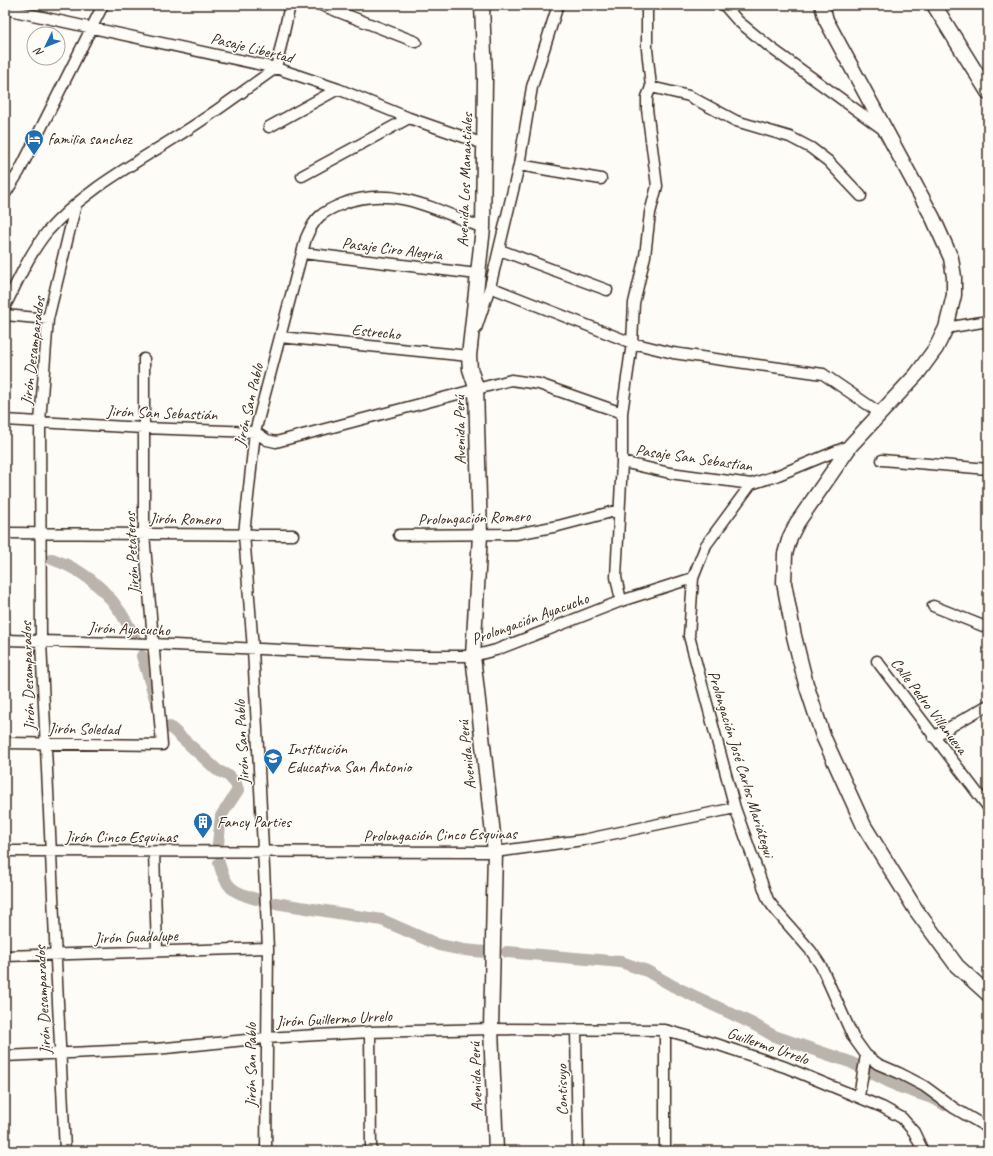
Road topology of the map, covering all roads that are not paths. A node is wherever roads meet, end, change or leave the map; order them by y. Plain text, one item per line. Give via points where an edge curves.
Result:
1 (103, 5) edge
2 (290, 5) edge
3 (321, 5) edge
4 (482, 5) edge
5 (558, 5) edge
6 (647, 5) edge
7 (724, 5) edge
8 (822, 5) edge
9 (934, 5) edge
10 (5, 9) edge
11 (90, 27) junction
12 (416, 42) dead end
13 (276, 68) junction
14 (651, 88) junction
15 (338, 89) junction
16 (988, 92) edge
17 (410, 118) junction
18 (269, 127) dead end
19 (888, 134) junction
20 (484, 144) junction
21 (519, 165) junction
22 (302, 176) dead end
23 (601, 179) dead end
24 (5, 194) edge
25 (861, 196) dead end
26 (76, 204) junction
27 (483, 228) junction
28 (500, 250) junction
29 (304, 253) junction
30 (477, 274) junction
31 (490, 287) junction
32 (607, 290) dead end
33 (5, 306) edge
34 (5, 315) edge
35 (48, 319) junction
36 (988, 321) edge
37 (946, 328) junction
38 (280, 337) junction
39 (470, 337) junction
40 (632, 343) junction
41 (469, 356) junction
42 (144, 359) dead end
43 (476, 387) junction
44 (622, 413) junction
45 (880, 413) junction
46 (5, 420) edge
47 (40, 422) junction
48 (143, 428) junction
49 (255, 432) junction
50 (851, 445) junction
51 (882, 460) dead end
52 (622, 462) junction
53 (988, 469) edge
54 (751, 484) junction
55 (619, 510) junction
56 (5, 533) edge
57 (40, 533) junction
58 (144, 534) junction
59 (244, 534) junction
60 (294, 535) dead end
61 (399, 535) dead end
62 (480, 535) junction
63 (693, 578) junction
64 (621, 601) junction
65 (933, 606) dead end
66 (988, 628) edge
67 (5, 640) edge
68 (41, 642) junction
69 (153, 644) junction
70 (253, 649) junction
71 (473, 656) junction
72 (877, 661) dead end
73 (988, 705) edge
74 (933, 737) junction
75 (5, 743) edge
76 (45, 743) junction
77 (162, 745) joint
78 (988, 807) edge
79 (735, 808) junction
80 (5, 851) edge
81 (262, 851) junction
82 (50, 852) junction
83 (154, 852) junction
84 (495, 852) junction
85 (268, 948) junction
86 (157, 951) junction
87 (5, 956) edge
88 (55, 956) junction
89 (988, 994) edge
90 (491, 1029) junction
91 (576, 1029) junction
92 (665, 1030) junction
93 (370, 1032) junction
94 (266, 1038) junction
95 (60, 1054) junction
96 (5, 1056) edge
97 (866, 1058) junction
98 (860, 1092) junction
99 (988, 1128) edge
100 (65, 1151) edge
101 (266, 1151) edge
102 (371, 1151) edge
103 (496, 1151) edge
104 (578, 1151) edge
105 (665, 1151) edge
106 (923, 1151) edge

1 - 11 street
2 - 13 street
3 - 12 street
4 - 20 street, Avenida Los Manantiales
5 - 21 street via 532,88
6 - 14 street via 647,49
7 - 19 street via 731,15 771,48
8 - 19 street via 826,20
9 - 16 street
10 - 11 street, Pasaje Libertad
11 - 13 street, Pasaje Libertad
11 - 24 street via 19,172
13 - 15 street, Pasaje Libertad
13 - 26 street via 200,122 99,184
14 - 25 street via 688,96 736,121 790,137 828,161
14 - 40 street via 647,97 647,109 657,186 634,303
15 - 17 street, Pasaje Libertad
15 - 18 street
17 - 20 street, Pasaje Libertad
17 - 22 street
19 - 37 street via 933,218 951,258 954,295
20 - 27 street, Avenida Los Manantiales
21 - 23 street
21 - 28 street
26 - 33 street via 33,251
26 - 35 street, Jirón Desamparados
27 - 29 street, Jirón San Pablo via 399,197 366,197 351,200 318,216 306,238
27 - 30 street, Avenida Los Manantiales
28 - 31 street
28 - 32 street
29 - 30 street, Pasaje Ciro Alegria
29 - 38 street, Jirón San Pablo
30 - 39 street, Avenida Los Manantiales
31 - 39 street via 477,329
31 - 40 street
34 - 35 street
35 - 47 street, Jirón Desamparados
36 - 37 street
37 - 45 street via 936,348 917,374
38 - 41 street, Estrecho
38 - 49 street, Jirón San Pablo
39 - 41 street, Avenida Los Manantiales
40 - 44 street
40 - 45 street via 673,353 823,374
41 - 43 street, Avenida Perú
42 - 48 street, Jirón Petateros
43 - 44 street, Jirón San Sebastián via 523,380
43 - 49 street, Jirón San Sebastián via 276,442 267,440
43 - 62 street, Avenida Perú
44 - 52 street
45 - 50 street
46 - 47 street, Jirón San Sebastián
47 - 48 street, Jirón San Sebastián
47 - 57 street, Jirón Desamparados
48 - 49 street, Jirón San Sebastián
48 - 58 street, Jirón Petateros
49 - 59 street, Jirón San Pablo
50 - 54 street, Pasaje San Sebastian
50 - 89 street via 790,536 785,554 784,583 795,643 823,736 864,826 916,910 957,966
51 - 53 street
52 - 54 street, Pasaje San Sebastian via 670,473
52 - 55 street
54 - 63 street, Prolongación José Carlos Mariátegui via 706,545
55 - 62 street, Prolongación Romero via 516,534
55 - 64 street via 616,578
56 - 57 street, Jirón Romero
57 - 58 street, Jirón Romero
57 - 68 street, Jirón Desamparados
58 - 59 street, Jirón Romero
58 - 69 street, Jirón Petateros
59 - 60 street, Jirón Romero
59 - 70 street, Jirón San Pablo
61 - 62 street, Prolongación Romero
62 - 71 street, Avenida Perú
63 - 64 street, Prolongación Ayacucho
63 - 79 street, Prolongación José Carlos Mariátegui via 689,636
64 - 71 street, Prolongación Ayacucho via 496,650
65 - 66 street
67 - 68 street, Jirón Ayacucho
68 - 69 street, Jirón Ayacucho
68 - 76 street, Jirón Desamparados
69 - 70 street, Jirón Ayacucho
69 - 77 street, Jirón Petateros
70 - 71 street, Prolongación Ayacucho
70 - 81 street, Jirón San Pablo
71 - 84 street, Avenida Perú
72 - 74 street, Calle Pedro Villanueva
73 - 74 street
74 - 78 street, Calle Pedro Villanueva
75 - 76 street, Jirón Soledad
76 - 77 street, Jirón Soledad
76 - 82 street, Jirón Desamparados
79 - 84 street, Prolongación Cinco Esquinas via 583,840
79 - 97 street, Prolongación José Carlos Mariátegui via 768,900 812,951 853,1037
80 - 82 street, Jirón Cinco Esquinas
81 - 83 street, Jirón Cinco Esquinas
81 - 84 street, Prolongación Cinco Esquinas
81 - 85 street, Jirón San Pablo
82 - 83 street, Jirón Cinco Esquinas
82 - 88 street, Jirón Desamparados
83 - 86 street
84 - 90 street, Avenida Perú
85 - 86 street, Jirón Guadalupe
85 - 94 street, Jirón San Pablo
86 - 88 street, Jirón Guadalupe
87 - 88 street, Jirón Guadalupe
88 - 95 street, Jirón Desamparados
90 - 91 street, Jirón Guillermo Urrelo
90 - 93 street, Jirón Guillermo Urrelo
90 - 103 street, Avenida Perú
91 - 92 street, Jirón Guillermo Urrelo
91 - 104 street, Contisuyo
92 - 98 street, Guillermo Urrelo via 716,1044
92 - 105 street
93 - 94 street, Jirón Guillermo Urrelo
93 - 102 street
94 - 95 street, Jirón Guillermo Urrelo via 156,1049
94 - 101 street, Jirón San Pablo
95 - 96 street, Jirón Guillermo Urrelo
95 - 100 street, Jirón Desamparados
97 - 98 street
97 - 99 street via 924,1086
98 - 106 street, Guillermo Urrelo via 902,1118 914,1132

